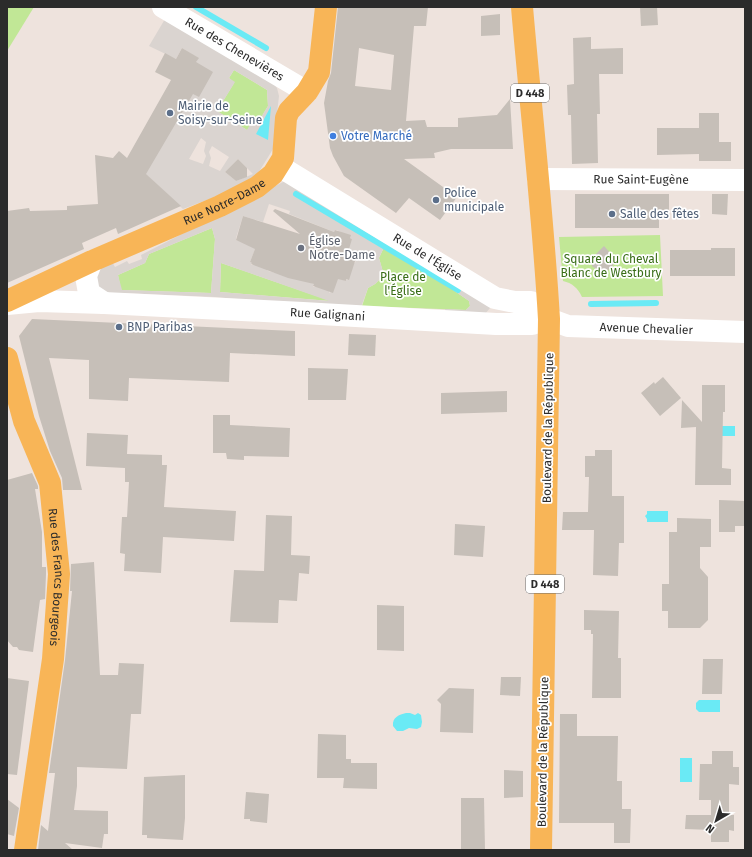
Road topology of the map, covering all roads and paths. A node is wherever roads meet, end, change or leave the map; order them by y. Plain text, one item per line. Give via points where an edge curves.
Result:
1 (163, 7) edge
2 (326, 7) edge
3 (522, 7) edge
4 (306, 92) junction
5 (279, 166) junction
6 (538, 179) junction
7 (745, 180) edge
8 (92, 262) junction
9 (495, 298) junction
10 (7, 301) edge
11 (104, 303) junction
12 (7, 304) edge
13 (549, 319) junction
14 (496, 324) junction
15 (745, 332) edge
16 (7, 358) edge
17 (25, 850) edge
18 (542, 850) edge

1 - 4 street, Rue des Chenevières
2 - 4 main road, Rue Notre-Dame via 319,72
3 - 6 main road, Boulevard de la République / D 448
4 - 5 main road, Rue Notre-Dame via 286,118 283,158
5 - 8 main road, Rue Notre-Dame via 257,187
5 - 9 street, Rue de l'Église
6 - 7 street, Rue Saint-Eugène
6 - 13 main road, Boulevard de la République / D 448
8 - 10 main road, Rue Notre-Dame
8 - 11 street via 86,276 90,293
9 - 13 street, Rue de l'Église via 531,302
9 - 14 street
11 - 12 street, Rue Galignani via 39,301
11 - 14 street, Rue Galignani
13 - 14 street, Rue Galignani via 532,324
13 - 15 street, Avenue Chevalier via 568,326 582,327
13 - 18 main road, Boulevard de la République / D 448
16 - 17 main road, Rue des Francs Bourgeois via 24,421 50,483 59,574 53,659

